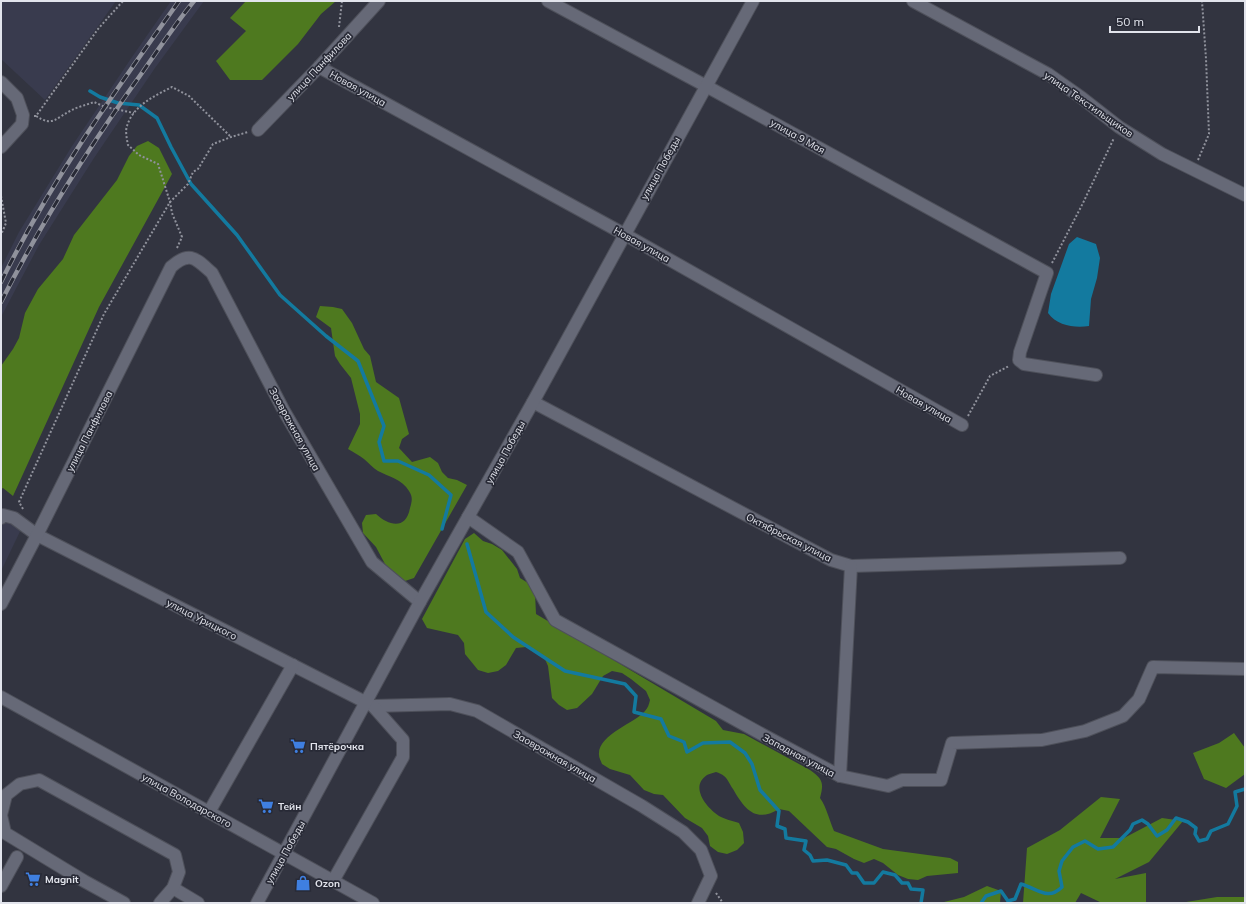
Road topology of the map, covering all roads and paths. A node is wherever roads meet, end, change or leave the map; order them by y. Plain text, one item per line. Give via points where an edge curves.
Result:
1 (123, 1) edge
2 (342, 1) edge
3 (379, 1) edge
4 (548, 1) edge
5 (752, 1) edge
6 (913, 1) edge
7 (1202, 1) edge
8 (337, 48) junction
9 (319, 67) junction
10 (1, 82) edge
11 (706, 86) junction
12 (134, 113) junction
13 (23, 115) junction
14 (36, 116) junction
15 (1119, 127) junction
16 (258, 130) joint
17 (231, 137) junction
18 (1, 147) edge
19 (1194, 170) junction
20 (1245, 194) edge
21 (1, 196) edge
22 (170, 202) junction
23 (624, 234) junction
24 (1, 235) edge
25 (179, 260) junction
26 (1047, 273) junction
27 (1019, 360) junction
28 (1096, 375) dead end
29 (533, 402) junction
30 (962, 425) joint
31 (26, 515) dead end
32 (468, 517) junction
33 (1, 518) edge
34 (37, 535) junction
35 (1120, 558) dead end
36 (851, 566) junction
37 (420, 602) junction
38 (1, 604) edge
39 (293, 665) junction
40 (1245, 669) edge
41 (1, 697) edge
42 (369, 704) junction
43 (840, 776) junction
44 (209, 812) junction
45 (284, 854) junction
46 (17, 857) dead end
47 (333, 881) junction
48 (1, 886) edge
49 (173, 888) junction
50 (124, 903) edge
51 (160, 903) edge
52 (198, 903) edge
53 (257, 903) edge
54 (373, 903) edge
55 (698, 903) edge

1 - 14 path via 98,29
2 - 8 path
3 - 8 street, улица Панфилова
4 - 11 street, улица 9 Мая
5 - 11 street, улица Победы
6 - 15 street, улица Текстильщиков via 1048,74
7 - 19 path via 1208,134
8 - 9 street, улица Панфилова
9 - 16 street, улица Панфилова
9 - 23 street, Новая улица
10 - 13 street via 17,98
11 - 23 street, улица Победы
11 - 26 street, улица 9 Мая
12 - 14 path via 94,102 70,111 56,120 43,121
12 - 17 path via 151,97 172,87 189,96
12 - 22 path via 126,127 128,145 139,155 158,164
13 - 14 path
13 - 18 street via 22,124
15 - 19 street, улица Текстильщиков via 1162,154
15 - 26 path via 1084,204
16 - 17 path
17 - 22 path via 213,144 198,169 193,172 188,184
19 - 20 street, улица Текстильщиков
21 - 24 path via 6,223
22 - 25 path via 182,237 175,253
22 - 31 path via 104,314 18,502
23 - 29 street, улица Победы
23 - 30 street, Новая улица
25 - 34 street, улица Панфилова via 171,267
25 - 37 street, Заовражная улица via 188,257 198,260 212,273 284,411 372,562
26 - 27 street
27 - 28 street via 1024,364
27 - 30 path via 990,376
29 - 32 street, улица Победы
29 - 36 street, Октябрьская улица via 831,560
32 - 37 street, улица Победы
32 - 43 street, Западная улица via 518,552 555,620
33 - 34 street, улица Урицкого via 3,514 14,518
34 - 38 street, улица Панфилова
34 - 39 street, улица Урицкого
35 - 36 street, Октябрьская улица
36 - 43 street
37 - 42 street, улица Победы
39 - 42 street, улица Урицкого
39 - 44 street
40 - 43 street, Западная улица via 1153,667 1139,699 1123,716 1085,731 1042,740 952,743 941,780 902,780 888,786
41 - 44 street, улица Володарского
42 - 45 street, улица Победы
42 - 47 street via 403,740 403,757
42 - 55 street, Заовражная улица via 450,704 477,712 642,806 683,832 701,850 711,876
44 - 45 street, улица Володарского
45 - 47 street, улица Володарского
45 - 53 street, улица Победы
46 - 48 street
47 - 54 street, улица Володарского
49 - 50 street via 179,872 175,855 39,780 20,784 6,795 1,815 5,833
49 - 51 street
49 - 52 street

